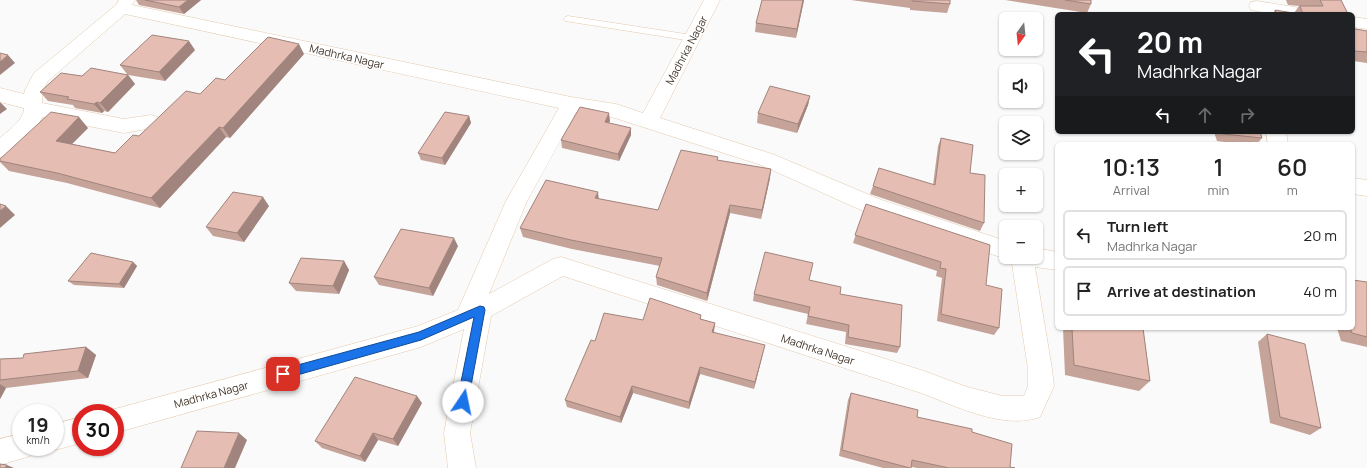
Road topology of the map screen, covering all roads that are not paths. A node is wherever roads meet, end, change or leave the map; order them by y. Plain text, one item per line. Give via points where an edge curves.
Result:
1 (712, 0) edge
2 (124, 4) edge
3 (1256, 7) edge
4 (1292, 12) edge
5 (568, 19) dead end
6 (1355, 22) edge
7 (1367, 24) edge
8 (692, 38) junction
9 (0, 95) edge
10 (571, 104) junction
11 (33, 106) junction
12 (151, 122) edge
13 (648, 122) junction
14 (0, 150) edge
15 (1355, 186) edge
16 (1367, 188) edge
17 (999, 248) edge
18 (1043, 259) edge
19 (1055, 261) edge
20 (1023, 264) edge
21 (474, 313) junction
22 (124, 418) edge
23 (12, 449) edge
24 (0, 452) edge
25 (462, 468) edge

1 - 8 street, Madhrka Nagar
2 - 10 street, Madhrka Nagar
2 - 11 street via 42,77 34,90
3 - 4 street
5 - 8 lane
6 - 7 street
8 - 13 street, Madhrka Nagar
9 - 11 street
10 - 13 street, Madhrka Nagar via 616,111
10 - 21 street via 517,201
11 - 12 street via 124,126
11 - 14 street via 32,119
13 - 17 street, Madhrka Nagar via 768,160 871,205
15 - 16 street
18 - 19 street
20 - 21 street, Madhrka Nagar via 1041,386 1031,408 1002,408 964,398 561,266
21 - 22 street, Madhrka Nagar via 421,336
21 - 25 street via 457,433
23 - 24 street

